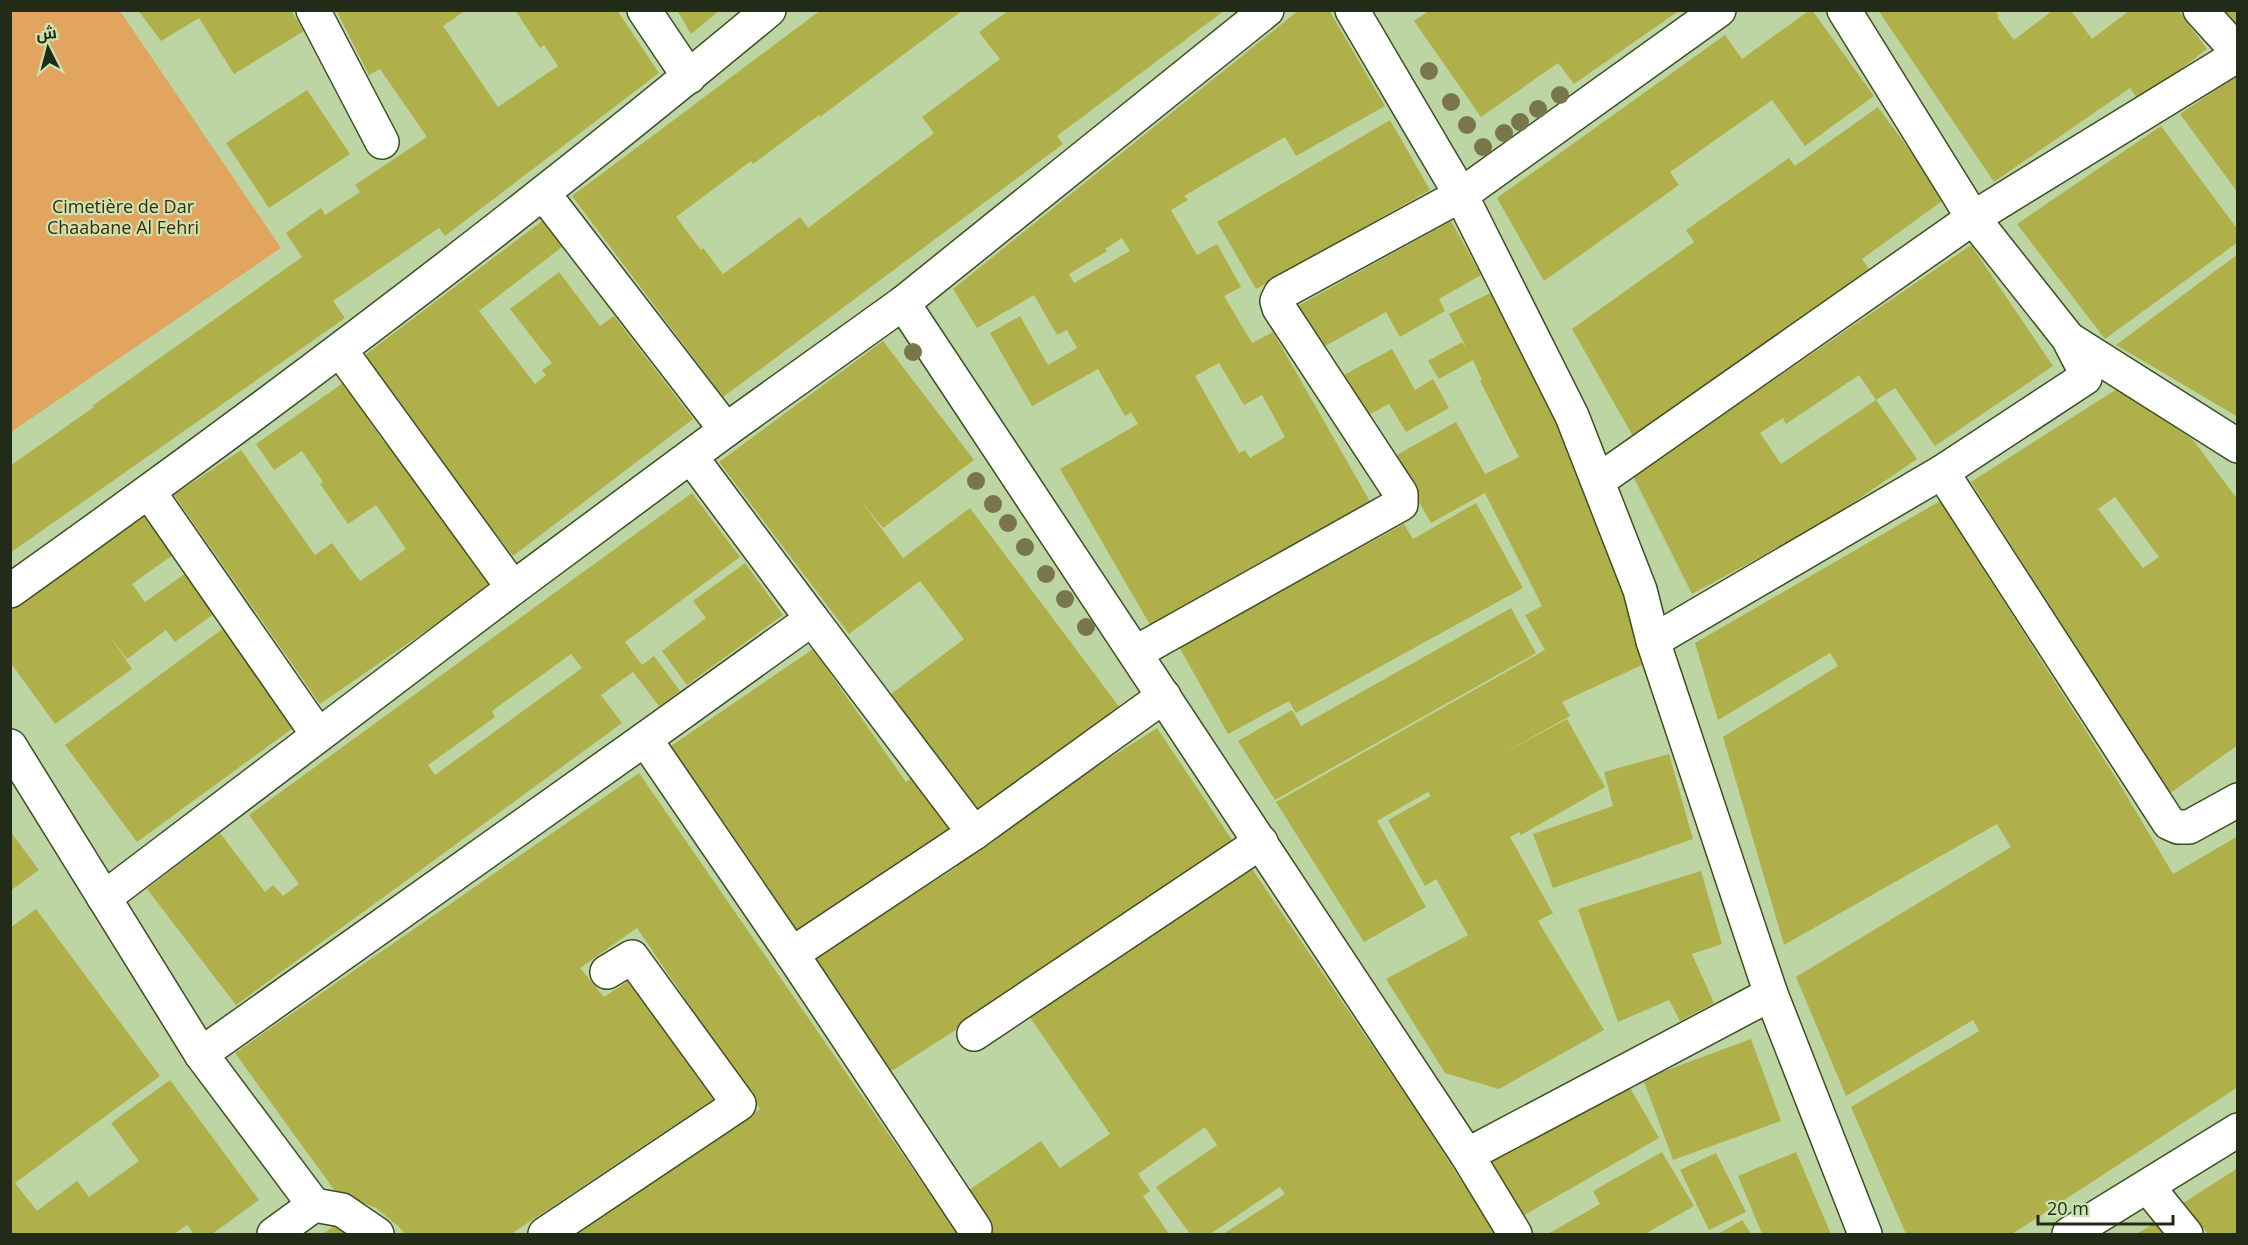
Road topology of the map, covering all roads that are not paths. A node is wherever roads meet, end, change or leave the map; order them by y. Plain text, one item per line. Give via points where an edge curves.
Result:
1 (313, 10) edge
2 (644, 10) edge
3 (769, 10) edge
4 (1267, 10) edge
5 (1352, 10) edge
6 (1719, 10) edge
7 (1844, 10) edge
8 (2200, 10) edge
9 (2238, 53) edge
10 (689, 77) junction
11 (382, 142) dead end
12 (543, 193) junction
13 (1461, 195) junction
14 (1973, 218) junction
15 (903, 303) junction
16 (2068, 338) junction
17 (340, 350) junction
18 (726, 430) junction
19 (2238, 446) edge
20 (691, 457) junction
21 (1942, 472) junction
22 (1598, 481) junction
23 (149, 492) junction
24 (513, 588) junction
25 (10, 591) edge
26 (812, 618) junction
27 (1653, 641) junction
28 (1136, 653) junction
29 (1164, 696) junction
30 (318, 735) junction
31 (645, 740) junction
32 (10, 746) edge
33 (2238, 800) edge
34 (974, 833) junction
35 (1261, 843) junction
36 (104, 898) junction
37 (792, 954) junction
38 (607, 972) dead end
39 (1771, 994) junction
40 (974, 1034) dead end
41 (201, 1054) junction
42 (2238, 1130) edge
43 (1467, 1155) junction
44 (2148, 1187) junction
45 (314, 1205) junction
46 (975, 1229) dead end
47 (274, 1234) edge
48 (377, 1234) edge
49 (545, 1234) edge
50 (1515, 1234) edge
51 (1865, 1234) edge
52 (2069, 1234) edge
53 (2186, 1234) edge

1 - 11 street
2 - 10 street
3 - 10 street
4 - 15 street
5 - 13 street
6 - 13 street
7 - 14 street
8 - 9 street
9 - 14 street
10 - 12 street
12 - 17 street
12 - 18 street
13 - 22 street via 1572,416
13 - 28 street via 1282,292 1277,301 1401,494 1400,506
14 - 16 street
14 - 22 street
15 - 18 street
15 - 28 street
16 - 19 street
16 - 21 street via 2086,373 2084,380
17 - 23 street
17 - 24 street
18 - 20 street
20 - 24 street
20 - 26 street
21 - 27 street
21 - 33 street via 2169,823 2189,826
22 - 27 street via 1640,590
23 - 25 street
23 - 30 street
24 - 30 street
26 - 31 street
26 - 34 street
27 - 39 street
28 - 29 street
29 - 34 street
29 - 35 street
30 - 36 street
31 - 37 street
31 - 41 street
32 - 36 street
34 - 37 street
35 - 40 street
35 - 43 street
36 - 41 street
37 - 46 street
38 - 49 street via 632,957 739,1104
39 - 43 street
39 - 51 street
41 - 45 street
42 - 44 street
43 - 50 street
44 - 52 street
44 - 53 street
45 - 47 street
45 - 48 street via 342,1210

